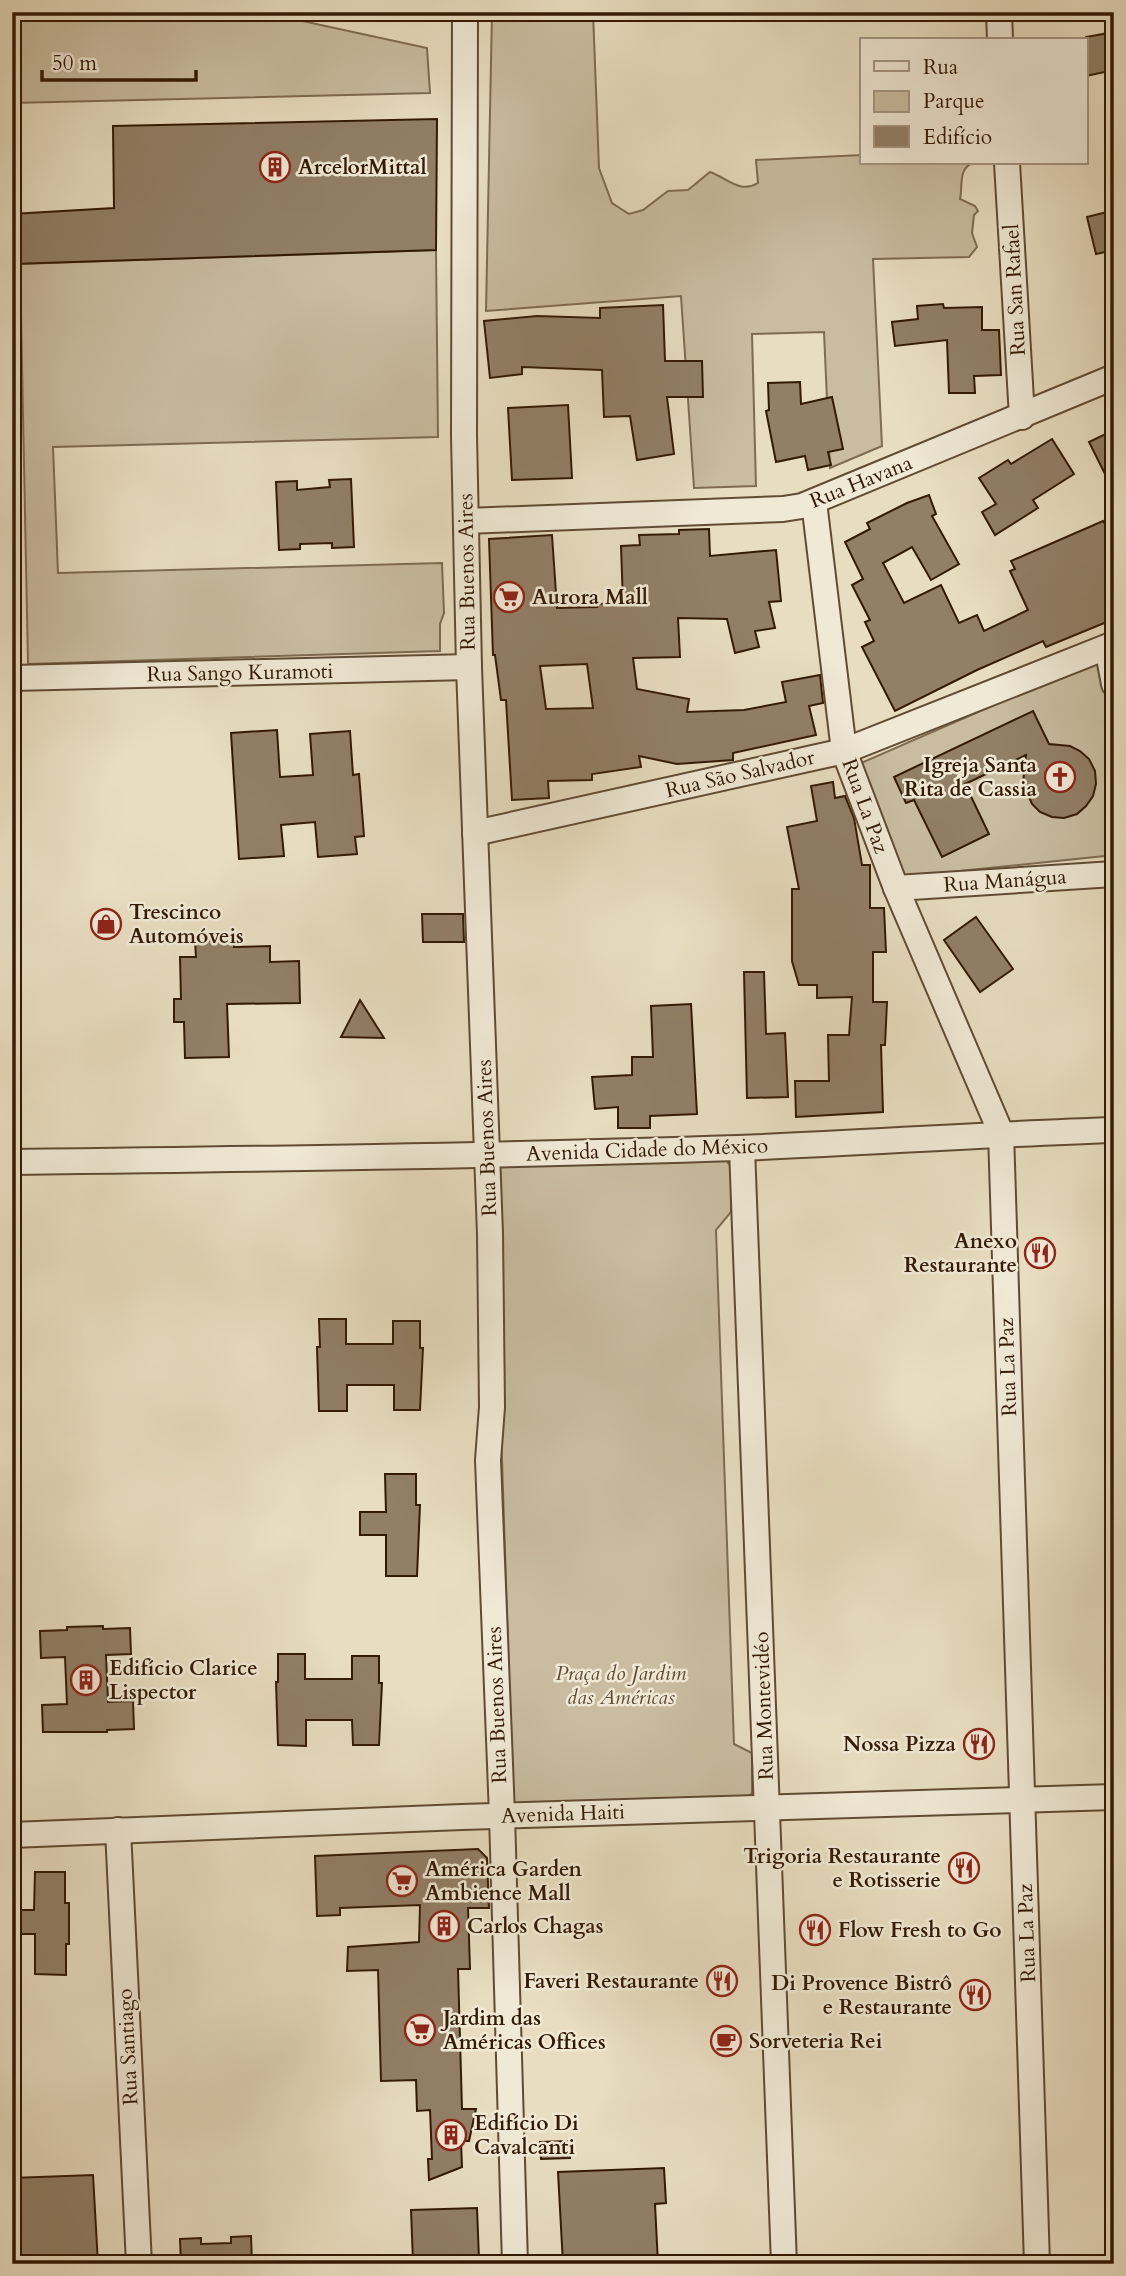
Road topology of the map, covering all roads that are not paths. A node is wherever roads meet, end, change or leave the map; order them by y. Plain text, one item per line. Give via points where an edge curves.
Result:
1 (465, 12) edge
2 (999, 12) edge
3 (1000, 38) edge
4 (1007, 164) edge
5 (1114, 377) edge
6 (1022, 417) junction
7 (814, 502) junction
8 (466, 522) junction
9 (1110, 646) edge
10 (468, 667) junction
11 (12, 678) edge
12 (1114, 684) edge
13 (844, 751) junction
14 (475, 833) junction
15 (1114, 874) edge
16 (895, 888) junction
17 (1114, 1130) edge
18 (1001, 1133) junction
19 (742, 1148) junction
20 (487, 1156) junction
21 (12, 1162) edge
22 (1114, 1797) edge
23 (1023, 1800) junction
24 (768, 1807) junction
25 (502, 1815) junction
26 (118, 1830) junction
27 (12, 1835) edge
28 (139, 2264) edge
29 (515, 2264) edge
30 (784, 2264) edge
31 (1037, 2264) edge

1 - 8 street, Rua Buenos Aires
2 - 3 street
4 - 6 street, Rua San Rafael
5 - 6 street, Rua Havana
6 - 7 street, Rua Havana
7 - 8 street, Rua Havana via 783,509
7 - 13 street, Rua La Paz
8 - 10 street, Rua Buenos Aires
9 - 12 street
9 - 13 street, Rua São Salvador
10 - 11 street, Rua Sango Kuramoti
10 - 14 street, Rua Buenos Aires
13 - 14 street, Rua São Salvador
13 - 16 street, Rua La Paz
14 - 20 street, Rua Buenos Aires
15 - 16 street, Rua Manágua
16 - 18 street, Rua La Paz
17 - 18 street, Avenida Cidade do México
18 - 19 street, Avenida Cidade do México
18 - 23 street, Rua La Paz
19 - 20 street, Avenida Cidade do México
19 - 24 street, Rua Montevidéo
20 - 21 street, Avenida Cidade do México
20 - 25 street, Rua Buenos Aires via 492,1408 488,1460
22 - 23 street, Avenida Haiti
23 - 24 street, Avenida Haiti
23 - 31 street, Rua La Paz
24 - 25 street, Avenida Haiti
24 - 30 street, Rua Montevidéo
25 - 26 street, Avenida Haiti
25 - 29 street, Rua Buenos Aires
26 - 27 street, Avenida Haiti
26 - 28 street, Rua Santiago

